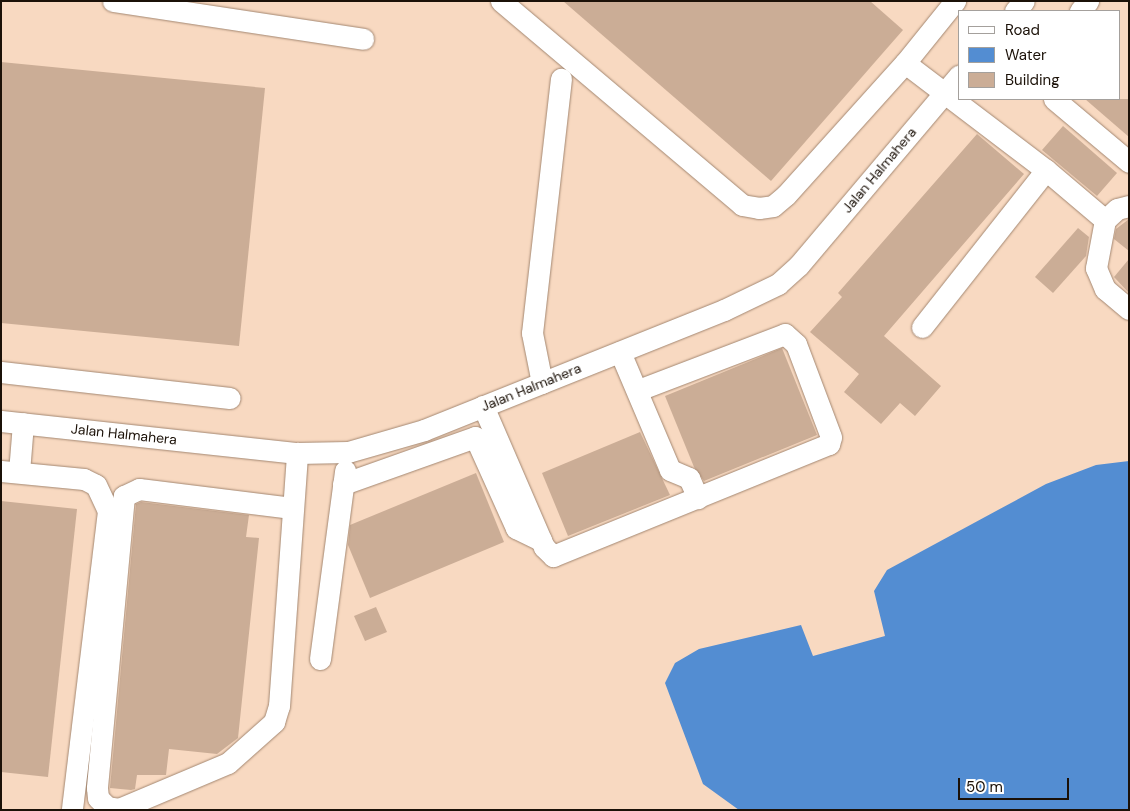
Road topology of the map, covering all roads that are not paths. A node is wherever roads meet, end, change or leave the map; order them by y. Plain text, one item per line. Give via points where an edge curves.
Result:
1 (113, 1) edge
2 (501, 1) edge
3 (955, 1) edge
4 (363, 39) dead end
5 (905, 62) junction
6 (958, 77) edge
7 (561, 79) dead end
8 (944, 93) junction
9 (1055, 100) edge
10 (1129, 162) edge
11 (1046, 170) junction
12 (1129, 206) edge
13 (1105, 220) junction
14 (1129, 309) edge
15 (922, 327) dead end
16 (620, 352) junction
17 (1, 372) edge
18 (542, 383) junction
19 (638, 390) junction
20 (230, 398) dead end
21 (483, 406) junction
22 (1, 421) edge
23 (24, 423) junction
24 (297, 452) junction
25 (348, 452) junction
26 (10, 472) edge
27 (343, 484) junction
28 (698, 498) junction
29 (292, 508) junction
30 (541, 540) junction
31 (320, 659) dead end
32 (72, 810) edge

1 - 4 street
2 - 5 street via 742,205 760,208 773,206 786,195
3 - 5 street
5 - 8 street
6 - 8 street, Jalan Halmahera
7 - 18 street via 532,333
8 - 11 street
8 - 16 street, Jalan Halmahera via 799,265 778,284 724,310
9 - 10 street
11 - 13 street
11 - 15 street
12 - 13 street via 1117,209
13 - 14 street via 1096,268 1098,278 1105,289
16 - 18 street, Jalan Halmahera
16 - 19 street
17 - 20 street
18 - 21 street, Jalan Halmahera
19 - 28 street via 670,470 689,478
19 - 28 street via 778,335 791,337 796,344 831,437 829,444
21 - 25 street, Jalan Halmahera via 382,444
21 - 30 street
22 - 23 street, Jalan Halmahera
23 - 24 street, Jalan Halmahera
23 - 26 street
24 - 25 street, Jalan Halmahera
24 - 29 street
25 - 27 street
26 - 32 street via 84,479 96,485 108,511
27 - 30 street via 475,437 516,528
27 - 31 street
28 - 30 street via 558,556 547,553
29 - 29 street via 139,489 124,496 97,788 98,798 107,808 119,809 228,763 274,722 278,706

